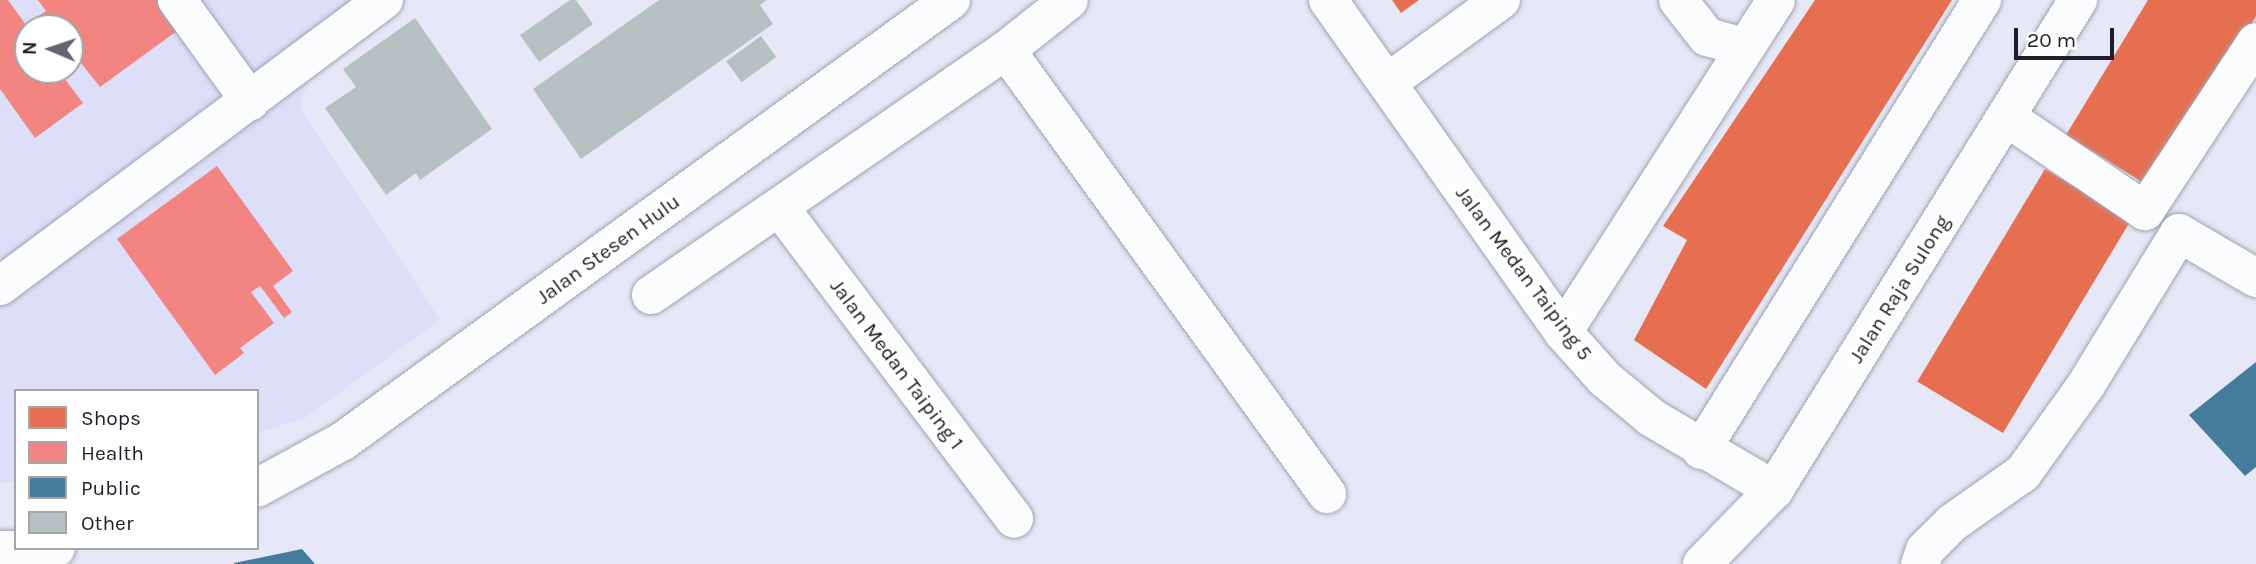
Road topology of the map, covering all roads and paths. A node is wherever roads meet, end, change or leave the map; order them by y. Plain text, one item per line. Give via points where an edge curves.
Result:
1 (177, 0) edge
2 (951, 0) edge
3 (1069, 0) edge
4 (1328, 0) edge
5 (1501, 0) edge
6 (1678, 0) edge
7 (1776, 0) edge
8 (1982, 0) edge
9 (2078, 0) edge
10 (373, 3) edge
11 (2256, 42) edge
12 (1745, 47) junction
13 (1006, 50) junction
14 (1387, 83) junction
15 (250, 101) junction
16 (2006, 117) junction
17 (780, 208) junction
18 (2256, 278) edge
19 (0, 286) edge
20 (651, 295) dead end
21 (1563, 332) junction
22 (1701, 450) junction
23 (259, 487) edge
24 (1774, 490) junction
25 (1327, 494) dead end
26 (1014, 519) dead end
27 (1702, 564) edge
28 (1739, 564) edge
29 (1920, 564) edge

1 - 15 street
2 - 23 street, Jalan Stesen Hulu via 343,441
3 - 13 street
4 - 14 street, Jalan Medan Taiping 5
5 - 14 street
6 - 12 street via 1707,37
7 - 12 street
8 - 22 street
9 - 16 street, Jalan Raja Sulong
10 - 15 street
11 - 16 street via 2146,211
12 - 21 street
13 - 17 street
13 - 25 street
14 - 21 street, Jalan Medan Taiping 5
15 - 19 street
16 - 24 street, Jalan Raja Sulong
17 - 20 street
17 - 26 street, Jalan Medan Taiping 1
18 - 29 street via 2179,233 2086,385 2023,473 1952,523 1925,551
21 - 22 street, Jalan Medan Taiping 5 via 1605,379 1651,418
22 - 24 street, Jalan Medan Taiping 5
24 - 27 street, Jalan Raja Sulong
24 - 28 street

